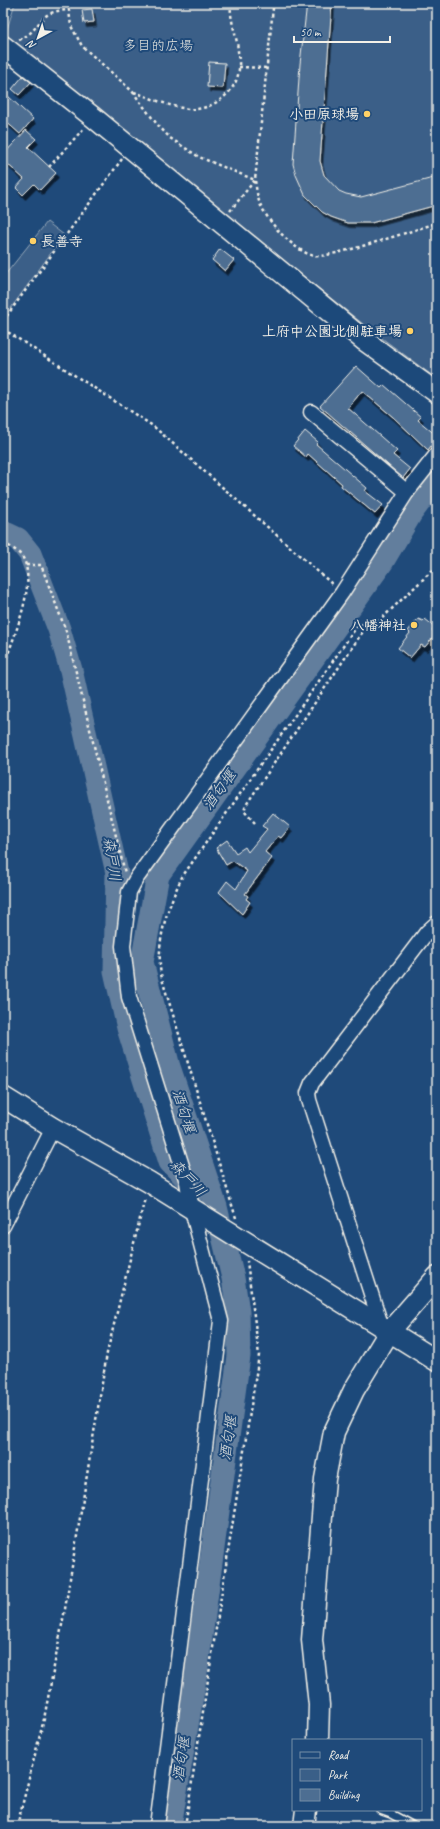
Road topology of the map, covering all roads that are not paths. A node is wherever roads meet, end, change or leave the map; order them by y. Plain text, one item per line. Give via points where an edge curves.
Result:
1 (4, 46) edge
2 (437, 393) edge
3 (311, 412) dead end
4 (437, 454) edge
5 (407, 492) junction
6 (437, 923) edge
7 (3, 1097) edge
8 (53, 1128) junction
9 (192, 1210) junction
10 (3, 1226) edge
11 (437, 1277) edge
12 (385, 1330) junction
13 (437, 1361) edge
14 (318, 1739) edge
15 (306, 1811) edge
16 (383, 1811) edge
17 (157, 1826) edge
18 (304, 1826) edge
19 (413, 1826) edge

1 - 2 street via 365,341
3 - 5 street
4 - 5 street
5 - 9 street via 342,593 129,892 123,946 129,997 187,1182
6 - 12 street via 427,932 317,1076 308,1093
7 - 8 street
8 - 9 street
8 - 10 street
9 - 12 street
9 - 17 street via 221,1321
11 - 12 street
12 - 13 street
12 - 14 street via 340,1416 330,1447 325,1479 312,1640 319,1705
15 - 18 street
16 - 19 lane

